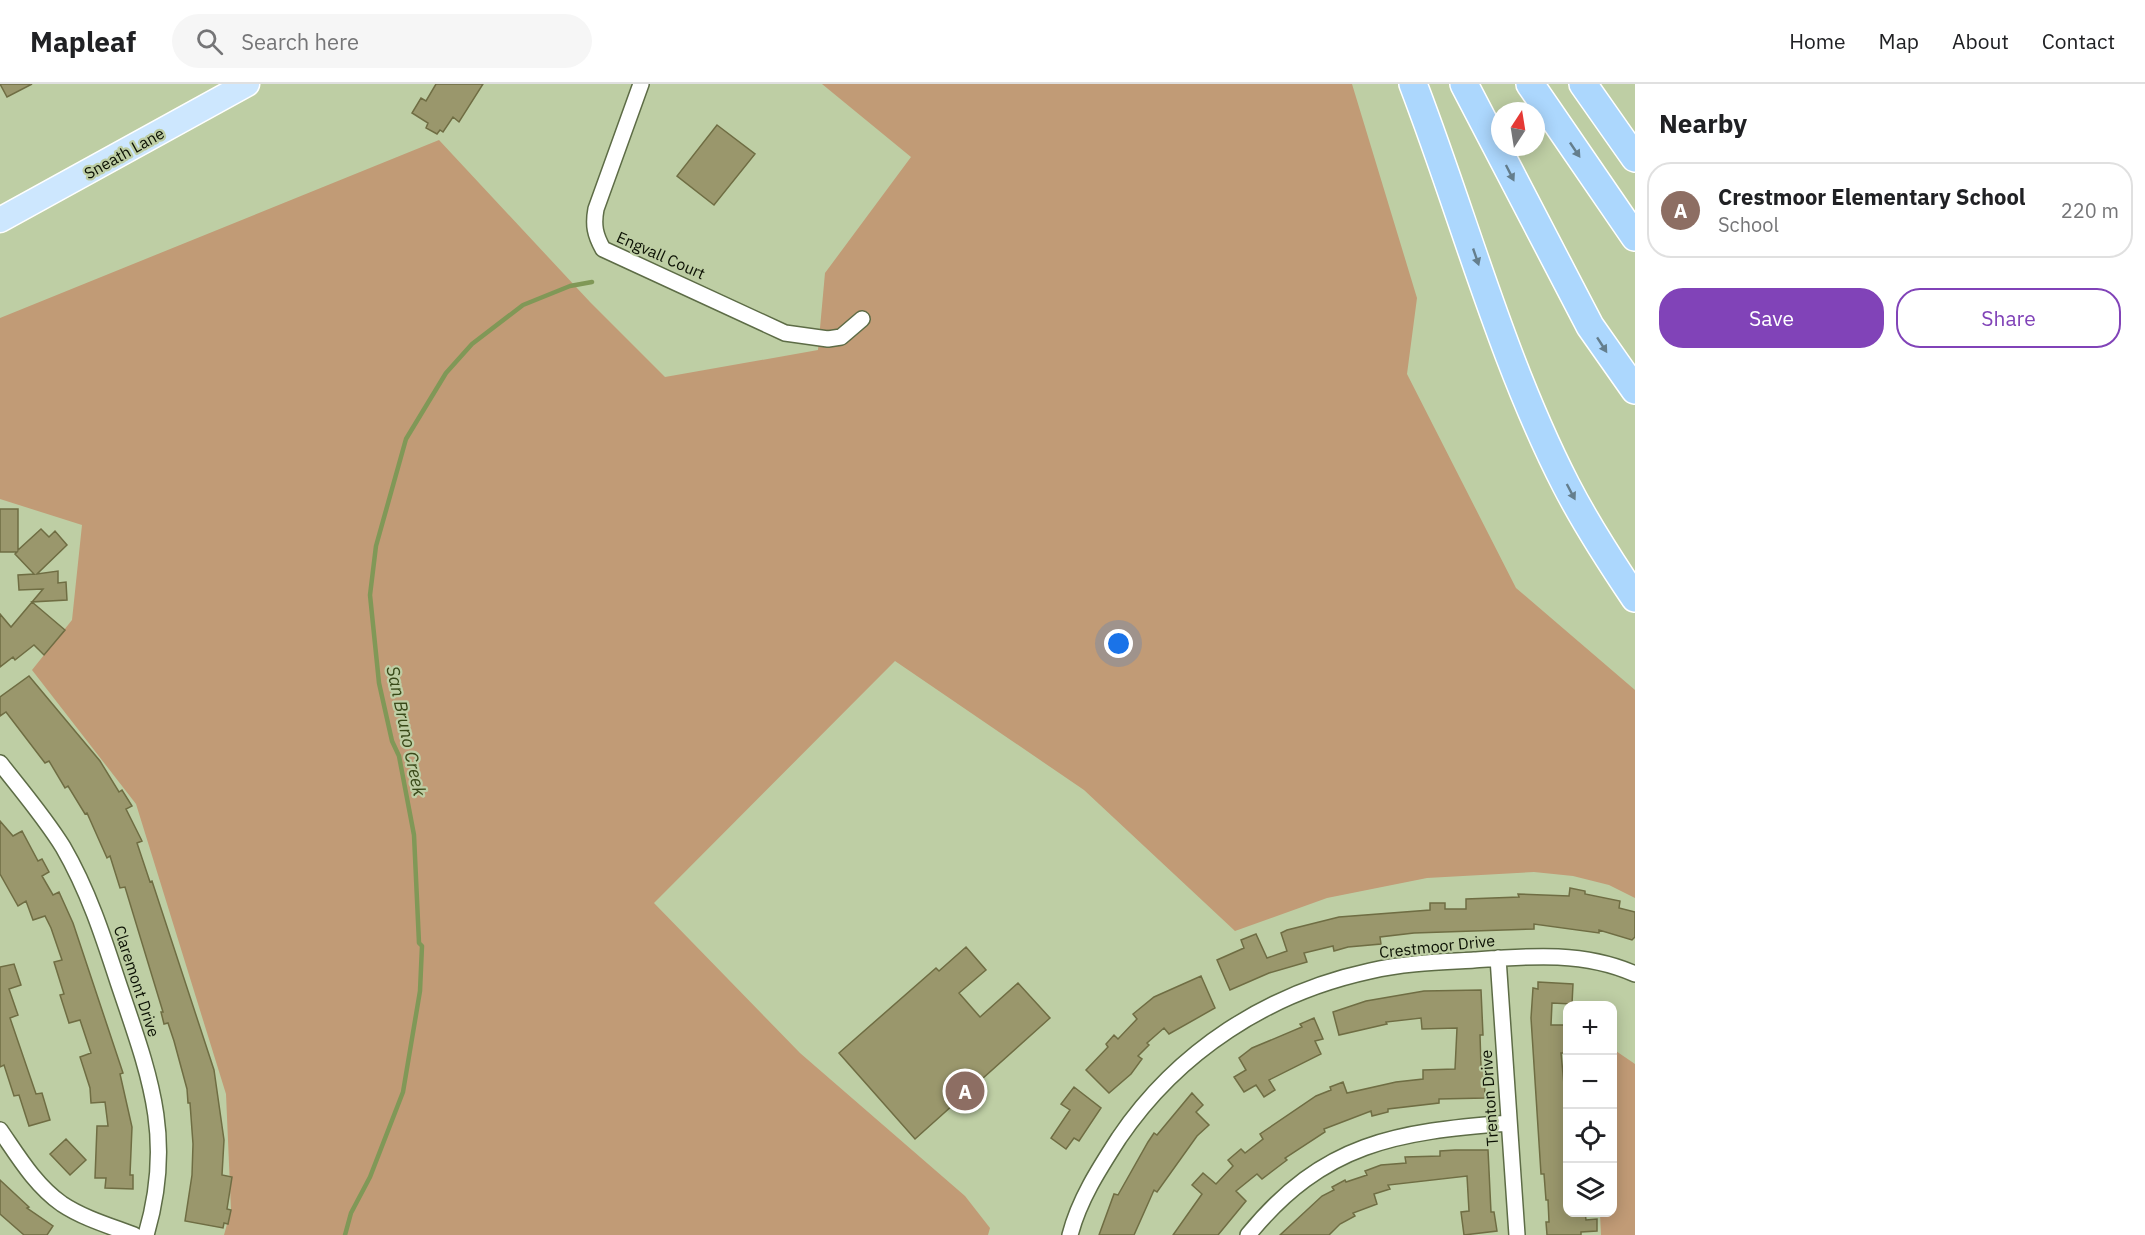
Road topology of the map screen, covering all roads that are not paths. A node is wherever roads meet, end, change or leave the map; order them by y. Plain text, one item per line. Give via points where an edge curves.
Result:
1 (247, 84) edge
2 (641, 84) edge
3 (1404, 84) edge
4 (1413, 84) edge
5 (1464, 84) edge
6 (1530, 84) edge
7 (1583, 84) edge
8 (1635, 158) edge
9 (0, 220) edge
10 (1464, 224) junction
11 (1635, 237) edge
12 (862, 319) dead end
13 (1635, 390) edge
14 (1635, 598) edge
15 (0, 763) edge
16 (1498, 958) junction
17 (1635, 974) edge
18 (1509, 1123) junction
19 (0, 1130) edge
20 (134, 1235) edge
21 (146, 1235) edge
22 (1070, 1235) edge
23 (1248, 1235) edge
24 (1517, 1235) edge

1 - 9 main road, Sneath Lane
2 - 12 street, Engvall Court via 596,209 596,237 603,249 784,333 841,337
3 - 10 highway via 1445,190
4 - 10 highway
5 -> 13 highway via 1590,326
6 -> 11 highway
7 - 8 highway
10 -> 14 highway via 1545,440 1576,504
15 - 21 street, Claremont Drive via 53,832 86,890 149,1074 158,1117 159,1154 156,1192
16 - 17 street, Crestmoor Drive via 1573,958
16 - 18 street, Trenton Drive
16 - 22 street, Crestmoor Drive via 1370,971 1301,991 1233,1026 1175,1071 1127,1127 1081,1202
18 - 23 street via 1429,1130 1394,1136 1357,1149 1295,1186
18 - 24 street, Trenton Drive
19 - 20 street via 33,1177 62,1203

